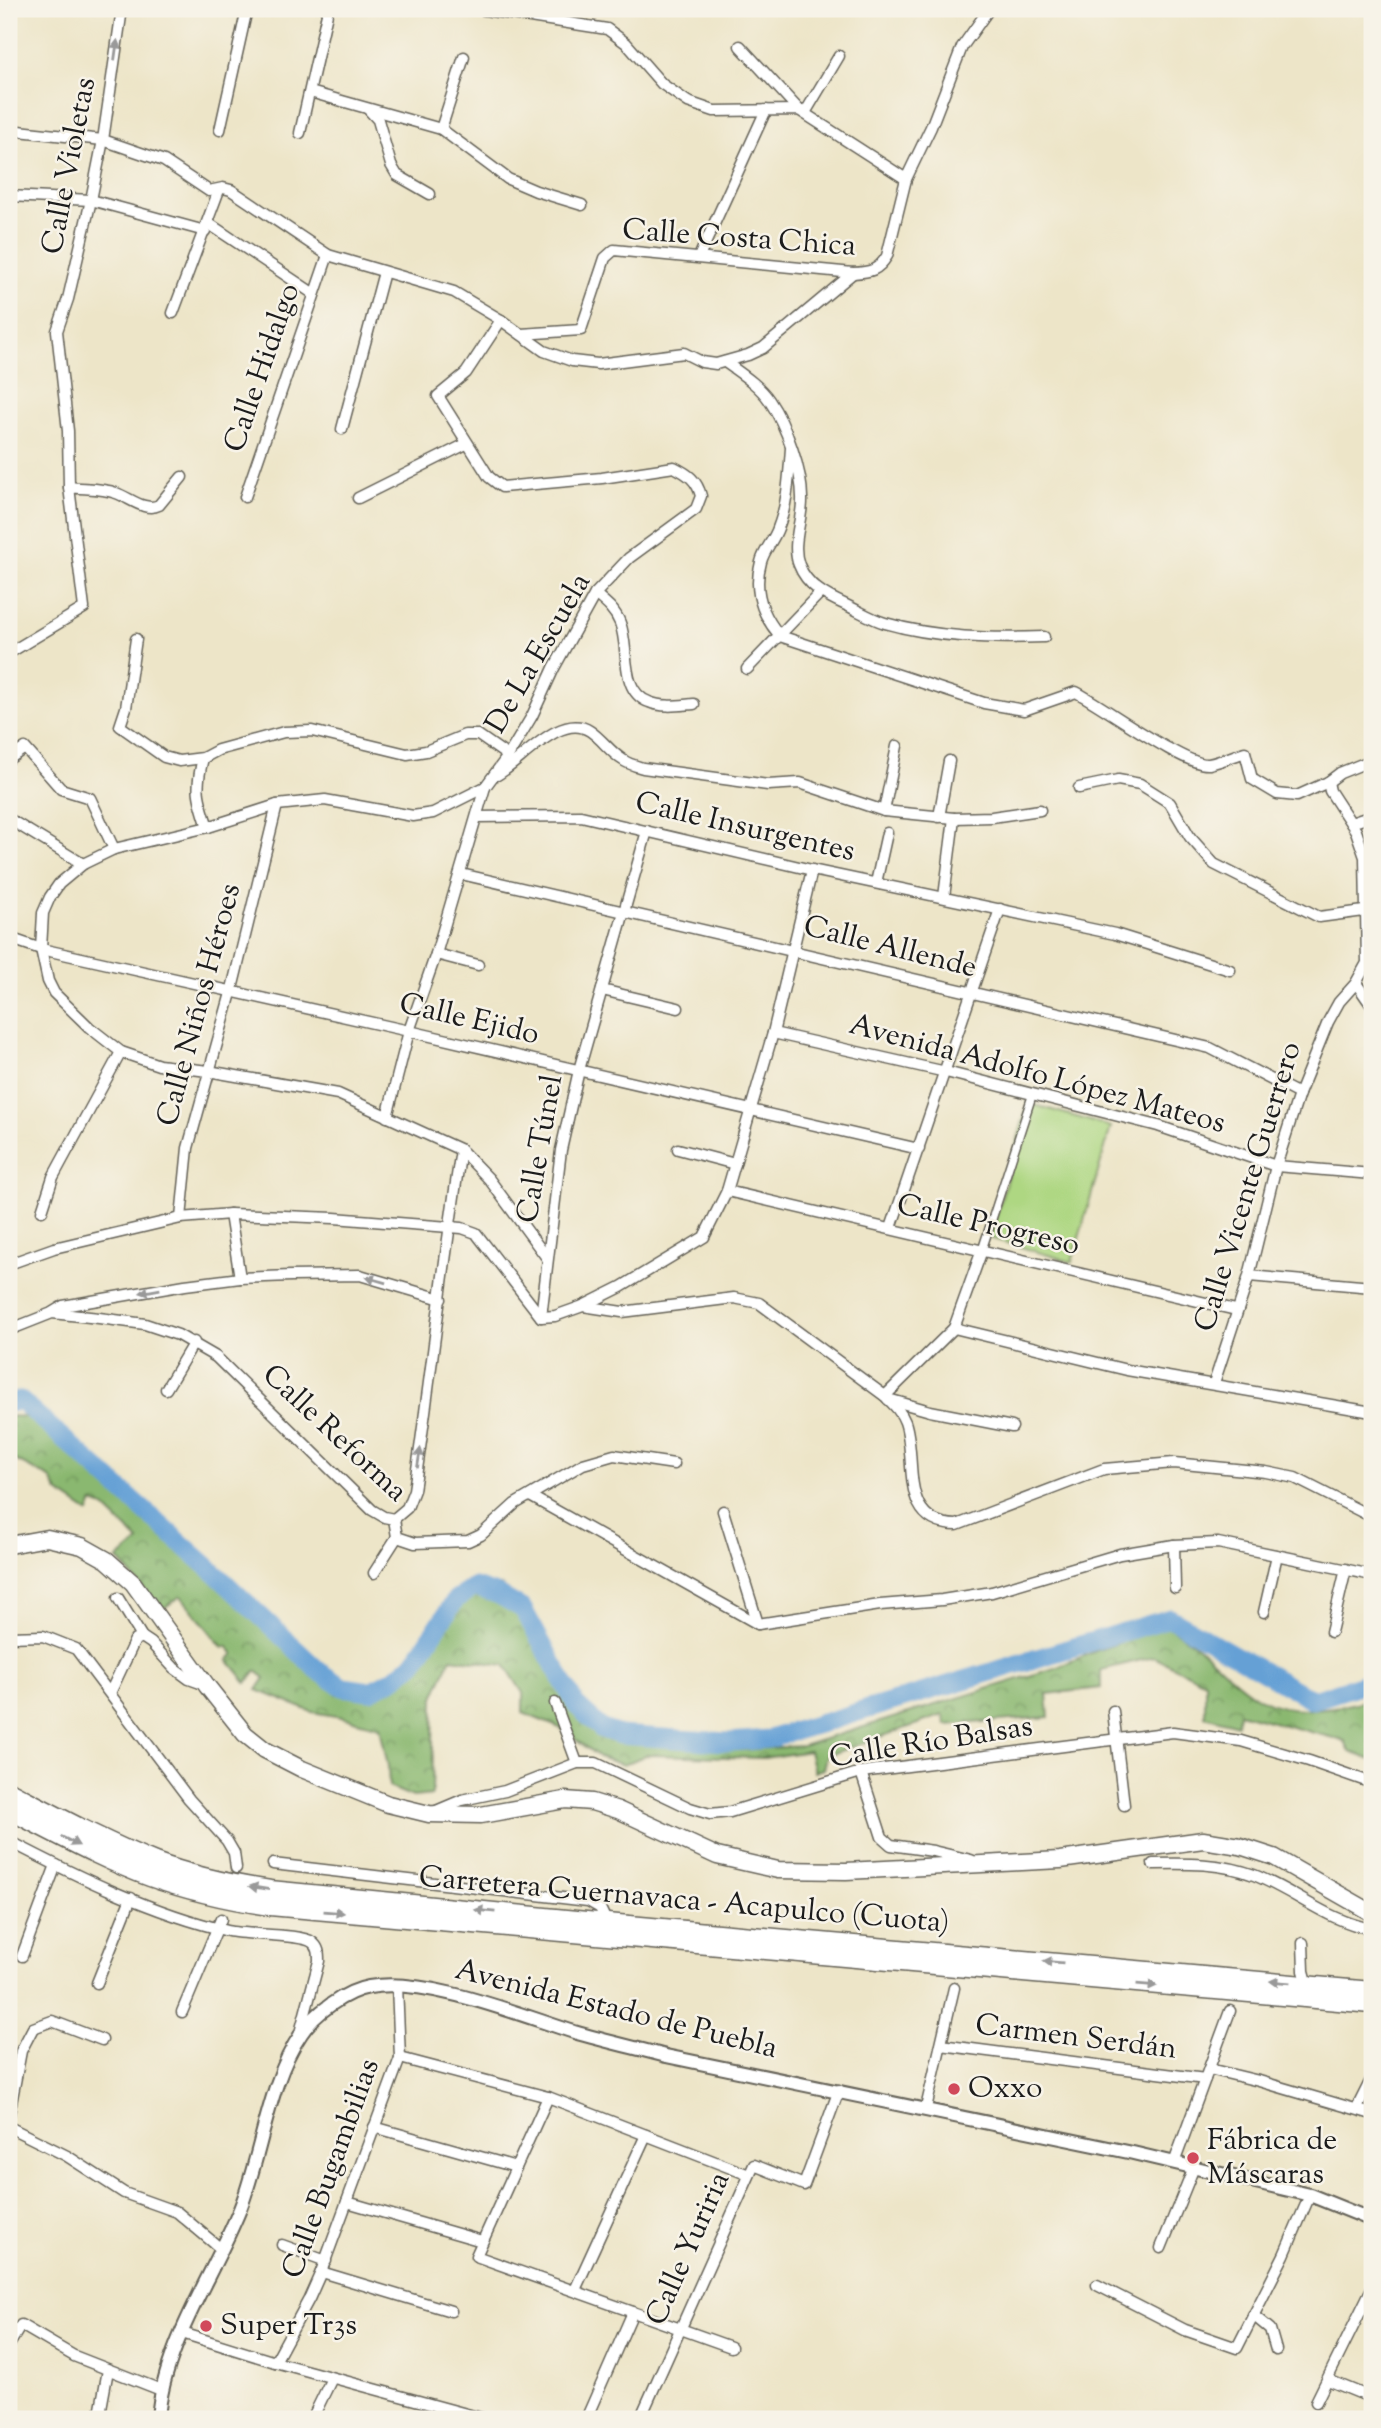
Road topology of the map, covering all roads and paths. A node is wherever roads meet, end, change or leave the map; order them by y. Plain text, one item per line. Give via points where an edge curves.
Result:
1 (11, 9) edge
2 (122, 9) edge
3 (247, 9) edge
4 (328, 9) edge
5 (478, 9) edge
6 (989, 9) edge
7 (506, 11) edge
8 (9, 18) edge
9 (740, 46) dead end
10 (839, 56) dead end
11 (464, 57) dead end
12 (310, 92) junction
13 (367, 107) junction
14 (766, 110) junction
15 (802, 112) junction
16 (441, 129) junction
17 (9, 130) edge
18 (220, 130) dead end
19 (300, 133) dead end
20 (103, 140) junction
21 (906, 179) junction
22 (219, 190) junction
23 (430, 194) dead end
24 (9, 196) edge
25 (91, 200) junction
26 (582, 205) dead end
27 (206, 227) junction
28 (328, 255) junction
29 (699, 257) junction
30 (384, 272) junction
31 (853, 273) junction
32 (314, 294) junction
33 (173, 313) dead end
34 (501, 320) junction
35 (520, 334) junction
36 (725, 362) junction
37 (342, 429) dead end
38 (466, 444) junction
39 (791, 448) junction
40 (182, 477) dead end
41 (69, 486) junction
42 (245, 497) dead end
43 (358, 498) dead end
44 (820, 593) junction
45 (595, 594) junction
46 (780, 636) junction
47 (1044, 637) dead end
48 (136, 639) dead end
49 (9, 653) edge
50 (747, 669) dead end
51 (694, 704) dead end
52 (897, 746) dead end
53 (10, 756) edge
54 (508, 757) junction
55 (203, 758) junction
56 (1372, 760) edge
57 (949, 761) dead end
58 (493, 777) junction
59 (1328, 782) junction
60 (485, 787) junction
61 (1079, 788) dead end
62 (277, 806) junction
63 (1040, 810) dead end
64 (884, 811) junction
65 (1372, 816) edge
66 (477, 817) junction
67 (939, 817) junction
68 (954, 818) junction
69 (9, 819) edge
70 (1351, 823) junction
71 (208, 827) junction
72 (648, 831) junction
73 (887, 833) dead end
74 (114, 849) junction
75 (83, 864) junction
76 (812, 870) junction
77 (461, 874) junction
78 (876, 883) junction
79 (944, 897) junction
80 (1000, 908) junction
81 (625, 910) junction
82 (1364, 911) junction
83 (9, 938) edge
84 (41, 949) junction
85 (794, 950) junction
86 (436, 954) junction
87 (478, 965) dead end
88 (1230, 970) dead end
89 (1356, 983) junction
90 (602, 990) junction
91 (231, 993) junction
92 (970, 993) junction
93 (1372, 1006) edge
94 (678, 1007) dead end
95 (409, 1031) junction
96 (773, 1033) junction
97 (121, 1052) junction
98 (579, 1070) junction
99 (208, 1071) junction
100 (946, 1072) junction
101 (1299, 1094) junction
102 (1032, 1096) junction
103 (750, 1110) junction
104 (387, 1117) junction
105 (678, 1149) dead end
106 (919, 1149) junction
107 (461, 1150) junction
108 (735, 1164) junction
109 (1276, 1166) junction
110 (1372, 1174) edge
111 (727, 1191) junction
112 (42, 1211) dead end
113 (230, 1214) junction
114 (181, 1218) junction
115 (449, 1228) junction
116 (891, 1228) junction
117 (982, 1250) junction
118 (547, 1258) junction
119 (9, 1264) edge
120 (1248, 1276) junction
121 (240, 1278) junction
122 (1372, 1287) edge
123 (441, 1299) junction
124 (583, 1306) junction
125 (1236, 1310) junction
126 (52, 1313) junction
127 (541, 1317) junction
128 (954, 1328) junction
129 (9, 1330) edge
130 (194, 1342) junction
131 (1214, 1383) junction
132 (166, 1389) dead end
133 (886, 1397) junction
134 (1372, 1412) edge
135 (1012, 1427) dead end
136 (674, 1464) dead end
137 (530, 1496) junction
138 (723, 1511) dead end
139 (1372, 1517) edge
140 (394, 1519) junction
141 (397, 1536) junction
142 (9, 1545) edge
143 (1174, 1545) junction
144 (1277, 1555) junction
145 (1346, 1569) junction
146 (374, 1573) dead end
147 (1372, 1575) edge
148 (1175, 1588) dead end
149 (118, 1598) dead end
150 (1264, 1612) dead end
151 (758, 1624) junction
152 (1331, 1632) dead end
153 (9, 1637) edge
154 (142, 1637) junction
155 (207, 1686) junction
156 (110, 1693) junction
157 (555, 1703) dead end
158 (1113, 1711) dead end
159 (1115, 1740) junction
160 (577, 1763) junction
161 (861, 1772) junction
162 (1372, 1783) edge
163 (9, 1791) edge
164 (1124, 1805) dead end
165 (9, 1810) edge
166 (429, 1814) junction
167 (9, 1841) edge
168 (273, 1864) dead end
169 (985, 1864) junction
170 (1153, 1864) dead end
171 (55, 1865) junction
172 (236, 1868) dead end
173 (131, 1898) junction
174 (1372, 1913) edge
175 (607, 1923) junction
176 (219, 1924) junction
177 (1372, 1929) edge
178 (1303, 1943) dead end
179 (22, 1956) dead end
180 (97, 1983) dead end
181 (397, 1985) junction
182 (1308, 1985) junction
183 (954, 1988) dead end
184 (1372, 1991) edge
185 (1372, 2004) edge
186 (1230, 2011) dead end
187 (182, 2012) dead end
188 (300, 2035) junction
189 (102, 2040) dead end
190 (941, 2045) junction
191 (400, 2058) junction
192 (1209, 2069) junction
193 (1372, 2078) edge
194 (1205, 2079) junction
195 (839, 2090) junction
196 (548, 2097) junction
197 (926, 2108) junction
198 (1357, 2108) junction
199 (9, 2114) edge
200 (1372, 2114) edge
201 (9, 2127) edge
202 (374, 2127) junction
203 (646, 2135) junction
204 (1174, 2163) junction
205 (516, 2167) junction
206 (1194, 2167) junction
207 (749, 2175) junction
208 (1310, 2195) junction
209 (347, 2202) junction
210 (1372, 2220) edge
211 (482, 2241) junction
212 (282, 2245) dead end
213 (1161, 2248) dead end
214 (221, 2249) junction
215 (326, 2261) junction
216 (321, 2272) junction
217 (1097, 2285) dead end
218 (1372, 2288) edge
219 (575, 2290) junction
220 (451, 2311) dead end
221 (633, 2312) junction
222 (1253, 2315) junction
223 (679, 2329) junction
224 (182, 2333) junction
225 (9, 2345) edge
226 (732, 2347) dead end
227 (1276, 2350) dead end
228 (275, 2362) junction
229 (108, 2370) junction
230 (332, 2378) junction
231 (1328, 2380) junction
232 (161, 2389) junction
233 (1372, 2397) edge
234 (1316, 2402) dead end
235 (441, 2407) junction
236 (99, 2419) edge
237 (158, 2419) edge
238 (312, 2419) edge
239 (435, 2419) edge
240 (485, 2419) edge
241 (586, 2419) edge
242 (639, 2419) edge

1 - 8 street
20 -> 2 street, Calle Violetas
3 - 18 street
4 - 12 street
5 - 7 street
6 - 21 street via 962,47
7 - 14 street via 607,29 626,43 662,84 688,102 714,111
9 - 15 street
10 - 15 street
11 - 16 street
12 - 13 street
12 - 19 street
13 - 16 street
13 - 23 street via 378,120 397,175
14 - 15 street
14 - 29 street
15 - 21 street
16 - 26 street via 508,179
17 - 20 street
20 - 22 street via 164,160 204,189
20 - 25 street, Calle Violetas
21 - 31 street, Calle Costa Chica via 887,256 881,266
22 - 27 street
22 - 28 street via 231,190
24 - 25 street
25 - 27 street
25 - 41 street, Calle Violetas via 57,331
27 - 32 street
27 - 33 street
28 - 30 street
28 - 32 street, Calle Hidalgo
29 - 31 street, Calle Costa Chica
29 - 35 street, Calle Costa Chica via 614,250 605,258 582,330
30 - 34 street via 454,292
30 - 37 street
31 - 36 street via 763,348
32 - 42 street, Calle Hidalgo
34 - 35 street
34 - 38 street via 466,373 438,397
35 - 36 street via 544,351 598,364 684,353 710,364
36 - 39 street via 769,400
38 - 43 street
38 - 45 street, De La Escuela via 489,477 502,486 674,467 698,484 701,496 696,509 629,558
39 - 44 street via 803,502 796,552 800,566
39 - 46 street via 785,506 761,560 757,590 768,621
40 - 41 street via 154,508 114,492
41 - 49 street via 84,608
44 - 46 street
44 - 47 street via 883,623 933,633 989,639
45 - 51 street via 614,609 622,626 635,693 662,705
45 - 54 street, De La Escuela
46 - 50 street
46 - 59 street via 1010,708 1024,710 1076,692 1183,757 1206,764 1245,752 1252,779 1277,794 1297,796
48 - 55 street via 120,726 164,757 179,761
52 - 64 street
53 - 74 street via 25,748 61,789 90,798
54 - 55 street via 478,735 407,754 312,731 284,732
54 - 58 street, De La Escuela
55 - 71 street via 198,796
56 - 59 street
57 - 67 street
58 - 60 street, De La Escuela
58 - 64 street via 510,769 554,731 571,725 587,729 624,761 643,768 768,785 800,783
59 - 70 street, Calle Vicente Guerrero
60 - 62 street via 433,813 412,816 325,800
60 - 66 street
61 - 82 street via 1118,780 1140,784 1170,803 1190,837 1214,864 1319,917
62 - 71 street
62 - 91 street, Calle Niños Héroes
63 - 68 street
64 - 67 street
65 - 70 street
66 - 72 street, Calle Insurgentes via 581,816
66 - 77 street
67 - 68 street
68 - 79 street
69 - 75 street
70 - 82 street, Calle Vicente Guerrero via 1365,857
71 - 74 street
72 - 76 street, Calle Insurgentes
72 - 81 street, Calle Túnel
73 - 78 street
74 - 75 street
75 - 84 street via 50,897 43,913
76 - 78 street, Calle Insurgentes
76 - 85 street
77 - 81 street, Calle Allende
77 - 86 street
78 - 79 street, Calle Insurgentes
79 - 80 street, Calle Insurgentes
80 - 88 street, Calle Insurgentes via 1115,934
80 - 92 street
81 - 85 street, Calle Allende
81 - 90 street, Calle Túnel
82 - 89 street, Calle Vicente Guerrero via 1367,963
83 - 84 street, Calle Ejido
84 - 91 street, Calle Ejido
84 - 97 street via 54,993
85 - 92 street, Calle Allende
85 - 96 street
86 - 87 street
86 - 95 street
89 - 93 street
89 - 101 street, Calle Vicente Guerrero via 1328,1022
90 - 94 street
90 - 98 street, Calle Túnel
91 - 95 street, Calle Ejido
91 - 99 street, Calle Niños Héroes
92 - 100 street
92 - 101 street, Calle Allende via 1210,1048
95 - 98 street, Calle Ejido
95 - 104 street
96 - 100 street, Avenida Adolfo López Mateos
96 - 103 street
97 - 99 street via 159,1065
97 - 112 street via 54,1177
98 - 103 street, Calle Ejido
98 - 118 street, Calle Túnel via 561,1150
99 - 104 street via 338,1094
99 - 114 street, Calle Niños Héroes via 188,1148
100 - 102 street, Avenida Adolfo López Mateos
100 - 106 street
101 - 109 street, Calle Vicente Guerrero
102 - 109 street, Avenida Adolfo López Mateos via 1158,1126
102 - 117 street
103 - 106 street, Calle Ejido
103 - 108 street
104 - 107 street
105 - 108 street
106 - 116 street
107 - 115 street
107 - 118 street
108 - 111 street
109 - 110 street, Avenida Adolfo López Mateos
109 - 120 street, Calle Vicente Guerrero
111 - 116 street, Calle Progreso
111 - 124 street via 704,1237
113 - 114 street
113 - 115 street
113 - 121 street
114 - 119 street via 54,1248
115 - 123 street
115 - 127 street via 476,1233
116 - 117 street, Calle Progreso
117 - 125 street, Calle Progreso
117 - 128 street
118 - 127 street, Calle Túnel
120 - 122 street
120 - 125 street, Calle Vicente Guerrero
123 -> 121 street via 359,1275
121 -> 126 street via 63,1306
140 -> 123 street via 407,1508 414,1490
124 - 127 street
124 - 133 street via 622,1312 734,1298 759,1303
125 - 131 street, Calle Vicente Guerrero
126 - 129 street, Calle Reforma
126 - 130 street, Calle Reforma via 145,1324
128 - 131 street via 1127,1370
128 - 133 street
130 - 132 street
130 - 140 street, Calle Reforma via 216,1356 372,1510
131 - 134 street
133 - 135 street
133 - 139 street via 905,1423 911,1477 920,1507 929,1519 942,1525 957,1525 1104,1469 1174,1463 1295,1478
136 - 137 street, Calle Reforma via 614,1455 583,1464
137 - 141 street, Calle Reforma via 468,1541 415,1543
137 - 151 street
138 - 151 street
140 - 141 street, Calle Reforma
141 - 146 street
142 - 155 main road via 47,1538 82,1546 107,1560 133,1583
143 - 144 street via 1218,1543
143 - 148 street
143 - 151 street via 1120,1554 992,1592
144 - 145 street
144 - 150 street
145 - 147 street
145 - 152 street
149 - 154 street
153 - 156 street via 43,1636 76,1649
154 - 155 street via 182,1674
154 - 156 street via 135,1640
155 - 166 main road via 265,1750 388,1804
156 - 172 street via 189,1799 227,1841
157 - 160 street
158 - 159 street
159 - 161 street, Calle Río Balsas
159 - 162 street, Calle Río Balsas via 1173,1732 1241,1741
159 - 164 street
160 - 161 street, Calle Río Balsas via 596,1763 710,1814
160 - 166 street
161 - 169 street via 882,1837 891,1845
175 -> 163 highway, Carretera Cuernavaca - Acapulco (Cuota) via 230,1884 155,1862
165 -> 185 highway, Carretera Cuernavaca - Acapulco (Cuota) via 149,1877 270,1906
166 - 169 main road via 481,1815 565,1800 592,1802 718,1856 778,1871
167 - 171 street
168 - 175 street via 588,1901 600,1908
169 - 174 main road via 1060,1860 1203,1840 1274,1857
170 - 177 street via 1219,1866 1254,1875 1318,1909
171 - 173 street
171 - 179 street
173 - 176 street
173 - 180 street
182 -> 175 highway, Carretera Cuernavaca - Acapulco (Cuota)
176 - 187 street
176 - 188 street via 248,1935 304,1938 314,1943 319,1961
178 - 182 street
181 - 188 street, Avenida Estado de Puebla via 366,1987 344,1997
181 - 191 street, Calle Bugambilias
181 - 195 street, Avenida Estado de Puebla via 453,1995 666,2056
182 - 184 highway, Carretera Cuernavaca - Acapulco (Cuota)
183 - 190 street
186 - 192 street
188 - 214 street, Avenida Estado de Puebla via 284,2066 240,2208
189 - 199 street via 52,2021 33,2028 21,2051
190 - 194 street, Carmen Serdán
190 - 197 street
191 - 196 street
191 - 202 street, Calle Bugambilias
192 - 194 street
192 - 198 street
193 - 198 street
194 - 204 street
195 - 197 street, Avenida Estado de Puebla
195 - 207 street, Calle Yuriria via 804,2185 754,2165
196 - 203 street
196 - 205 street
197 - 204 street, Avenida Estado de Puebla
198 - 200 street
201 - 214 street via 67,2156 124,2193 177,2212
202 - 205 street
202 - 209 street, Calle Bugambilias
203 - 207 street
203 - 219 street
204 - 206 street, Avenida Estado de Puebla
205 - 211 street
206 - 208 street, Avenida Estado de Puebla
206 - 213 street
207 - 223 street, Calle Yuriria
208 - 210 street, Avenida Estado de Puebla
208 - 222 street
209 - 211 street
209 - 215 street, Calle Bugambilias
211 - 219 street via 476,2256
212 - 215 street
214 - 224 street, Avenida Estado de Puebla
215 - 216 street, Calle Bugambilias
216 - 220 street
216 - 228 street, Calle Bugambilias
217 - 222 street via 1185,2330 1237,2348
218 - 231 street
219 - 221 street
221 - 223 street
221 - 241 street
222 - 227 street via 1270,2329
223 - 226 street
223 - 242 street, Calle Yuriria
224 - 228 street
224 - 232 street, Avenida Estado de Puebla
225 - 229 street via 21,2325
228 - 230 street
229 - 232 street
229 - 236 street
230 - 235 street
230 - 238 street
231 - 233 street
231 - 234 street
232 - 237 street, Avenida Estado de Puebla
235 - 239 street
235 - 240 street

